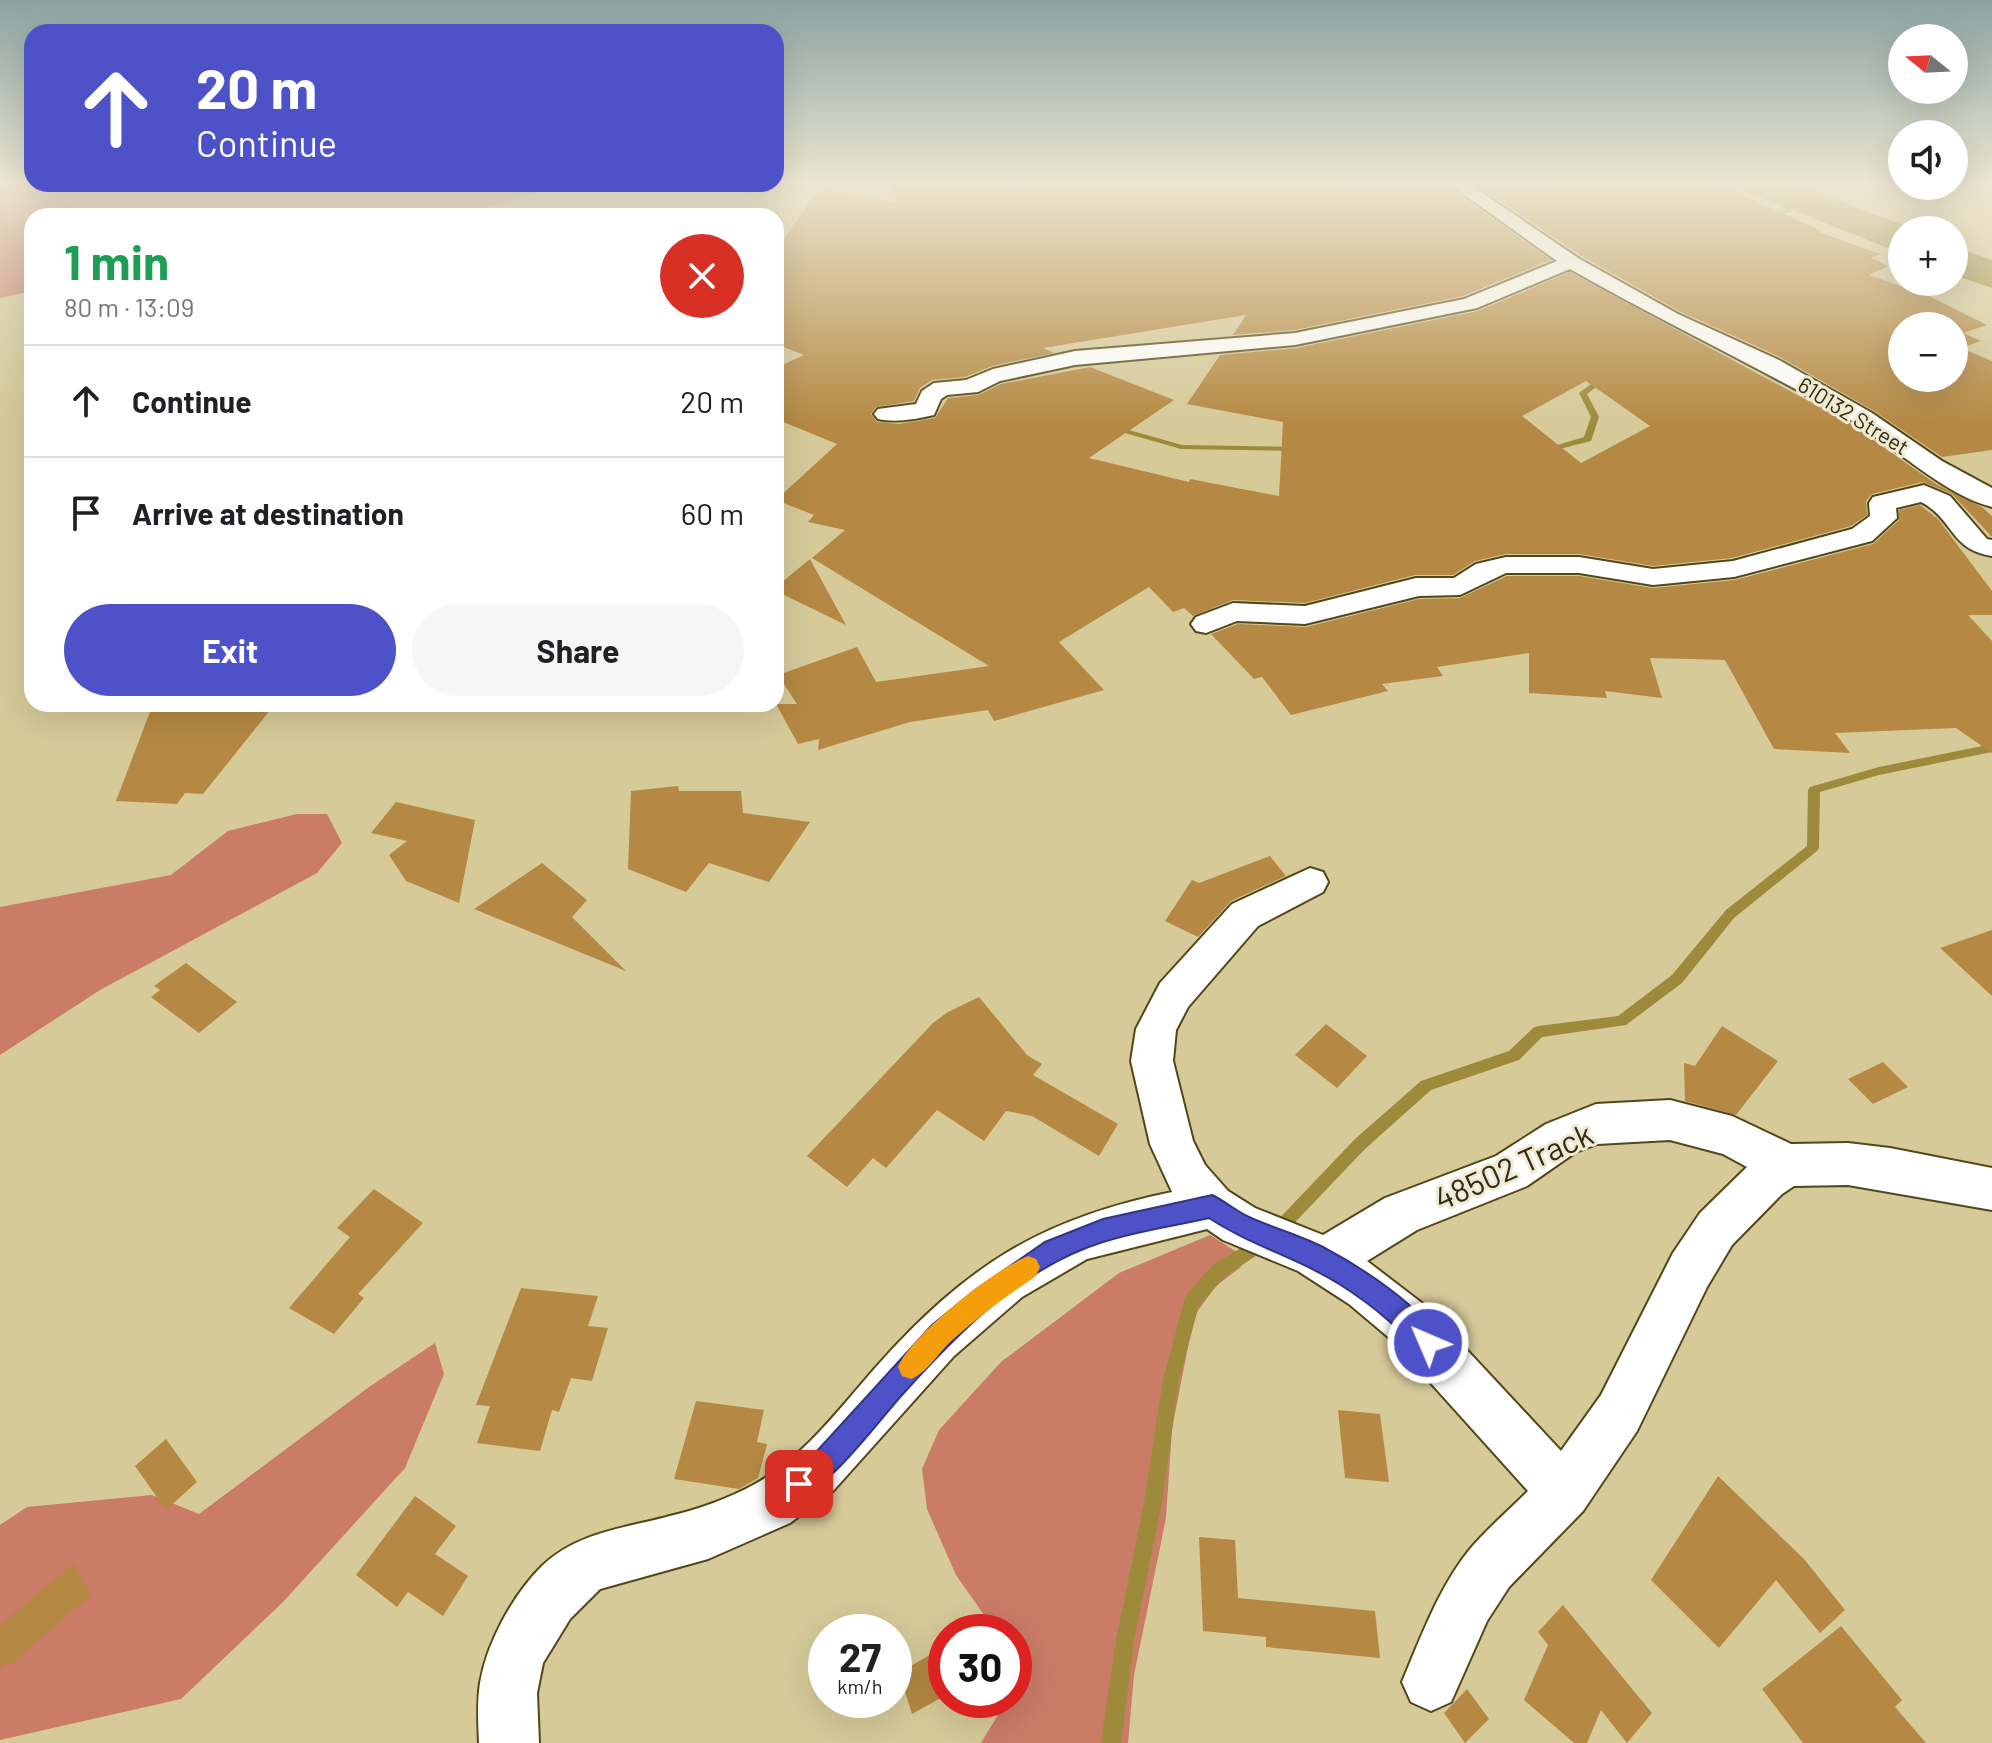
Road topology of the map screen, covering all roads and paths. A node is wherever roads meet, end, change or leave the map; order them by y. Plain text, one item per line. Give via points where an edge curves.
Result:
1 (1571, 262) joint
2 (886, 414) dead end
3 (1992, 499) edge
4 (1992, 548) edge
5 (1206, 624) dead end
6 (1310, 882) dead end
7 (1787, 1165) junction
8 (1992, 1189) edge
9 (1225, 1215) junction
10 (1324, 1261) junction
11 (1564, 1492) junction
12 (1431, 1682) dead end
13 (509, 1743) edge

1 - 2 street via 1470,304 1295,339 1075,358 993,376 970,387 942,388 930,396 926,410
1 - 3 street, 610132 Street via 1676,321 1771,365
4 - 5 street via 1978,546 1941,502 1924,493 1882,503 1884,518 1862,535 1734,569 1664,577 1579,565 1506,565 1456,587 1416,587 1305,615 1233,612
6 - 9 street via 1245,915 1174,995 1156,1029 1152,1061 1172,1144 1189,1180
7 - 8 street via 1848,1164
7 - 10 street, 48502 Track via 1758,1147 1670,1120 1596,1124 1561,1138 1511,1171 1401,1214
7 - 11 street via 1716,1229 1619,1413
9 - 10 street
9 - 13 street via 1103,1231 1053,1250 941,1334 816,1471 783,1497 682,1541 601,1560 569,1578 516,1658 509,1680
10 - 11 street via 1410,1324
11 - 12 street via 1490,1568 1467,1601

